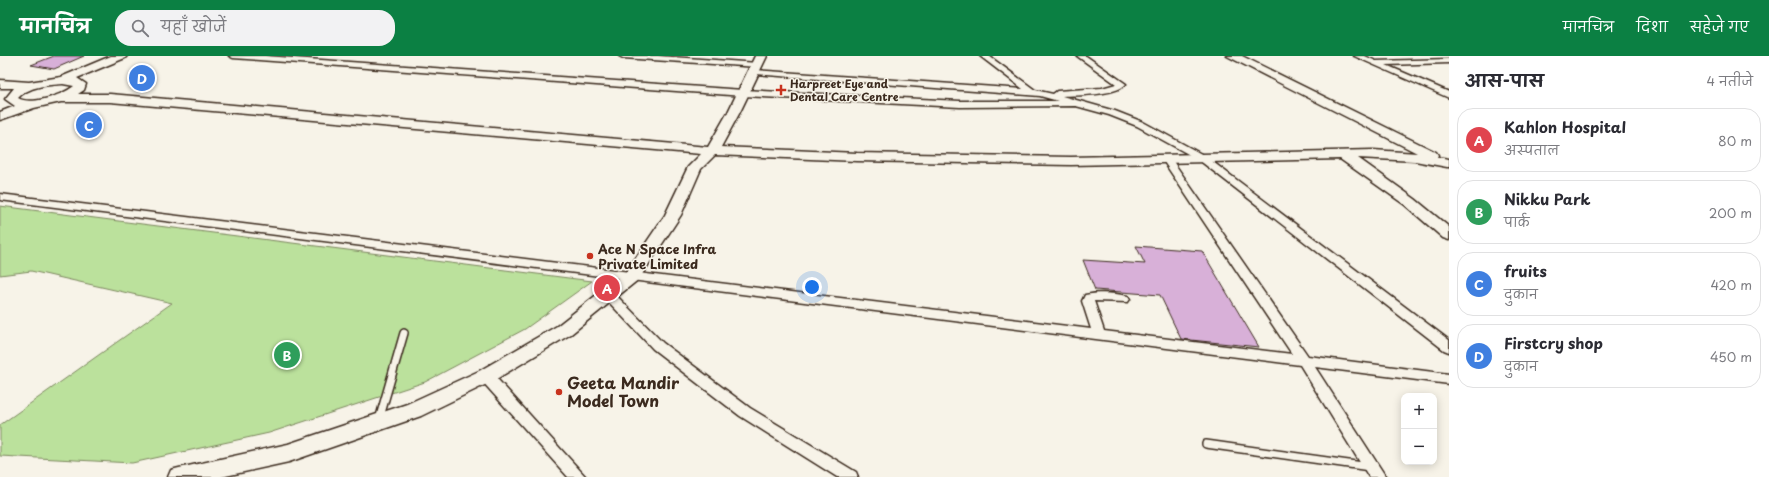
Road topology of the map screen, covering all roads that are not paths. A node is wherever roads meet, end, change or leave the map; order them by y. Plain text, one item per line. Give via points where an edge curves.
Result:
1 (120, 56) edge
2 (233, 56) edge
3 (623, 56) edge
4 (984, 56) edge
5 (1081, 56) edge
6 (1233, 56) edge
7 (1250, 56) edge
8 (1358, 56) edge
9 (283, 58) edge
10 (1448, 61) edge
11 (1375, 63) junction
12 (758, 64) edge
13 (62, 80) junction
14 (0, 84) edge
15 (30, 86) junction
16 (77, 86) junction
17 (0, 92) edge
18 (1032, 92) junction
19 (743, 93) junction
20 (1051, 95) junction
21 (1449, 95) edge
22 (14, 97) junction
23 (60, 98) junction
24 (110, 98) junction
25 (36, 103) junction
26 (1080, 103) junction
27 (0, 110) edge
28 (0, 116) edge
29 (1398, 139) junction
30 (712, 151) junction
31 (1373, 154) junction
32 (1344, 155) junction
33 (1202, 158) junction
34 (1167, 159) junction
35 (1448, 161) edge
36 (0, 197) edge
37 (1449, 235) edge
38 (633, 275) junction
39 (609, 296) junction
40 (1124, 299) dead end
41 (404, 333) dead end
42 (1099, 335) junction
43 (1449, 347) edge
44 (1304, 361) junction
45 (486, 376) junction
46 (1449, 379) edge
47 (379, 422) junction
48 (1206, 444) dead end
49 (1375, 472) edge
50 (179, 477) edge
51 (578, 477) edge
52 (850, 477) edge

1 - 13 street
1 - 16 street
2 - 9 street
3 - 12 street
4 - 18 street
5 - 20 street via 1122,84 1120,87
6 - 29 street
7 - 35 street
8 - 11 street
9 - 19 street
10 - 11 street
11 - 21 street
12 - 18 street
12 - 19 street
13 - 15 street
13 - 16 street
14 - 15 street
15 - 22 street
16 - 23 street
16 - 24 street
17 - 22 street
18 - 20 street
19 - 26 street via 960,104
19 - 30 street
20 - 26 street
22 - 25 street
22 - 27 street
23 - 24 street
23 - 25 street
24 - 30 street
25 - 28 street
26 - 33 street via 1140,124
29 - 31 street via 1401,145
29 - 35 street
30 - 34 street via 857,157
30 - 38 street via 695,168 673,215
31 - 32 street
31 - 35 street
32 - 33 street
32 - 37 street via 1410,202
33 - 34 street
33 - 43 street
34 - 44 street
36 - 38 street
38 - 39 street
38 - 42 street
39 - 45 street via 564,330
39 - 52 street via 658,346 745,412
40 - 42 street via 1089,298
41 - 47 lane
42 - 44 street
44 - 46 street
44 - 49 street
45 - 47 street via 414,410
45 - 51 street
47 - 50 street via 290,452
48 - 49 lane

